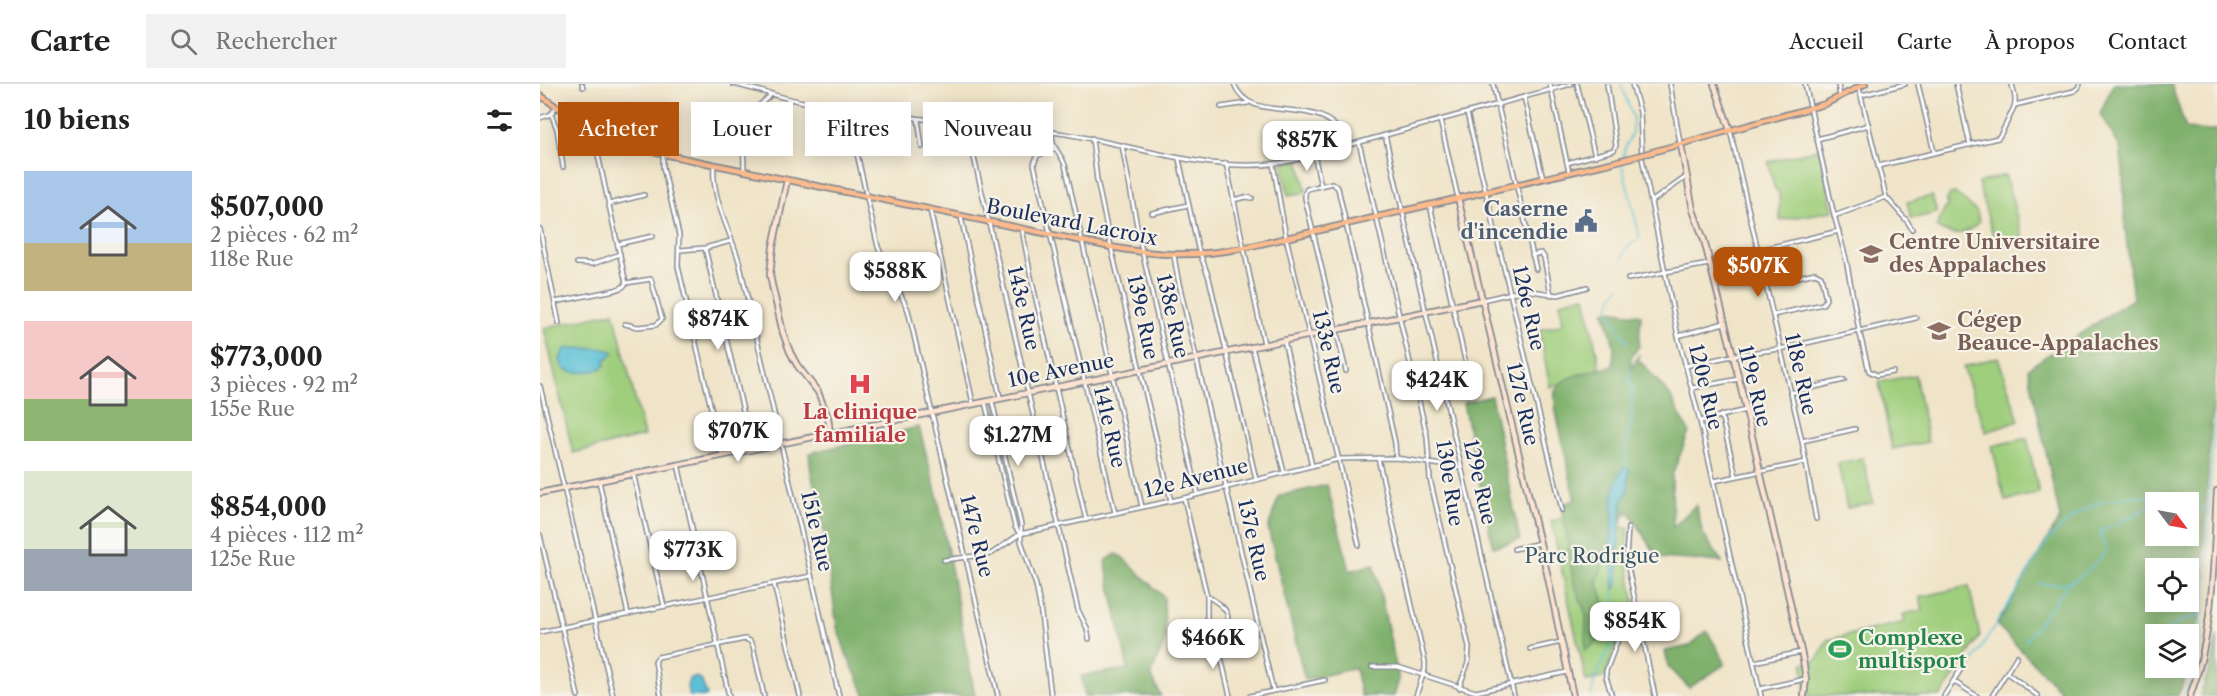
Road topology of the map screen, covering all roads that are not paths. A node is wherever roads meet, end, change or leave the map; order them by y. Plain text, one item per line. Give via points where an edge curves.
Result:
1 (733, 84) edge
2 (1234, 84) edge
3 (1493, 84) edge
4 (1550, 84) edge
5 (1571, 84) edge
6 (1577, 84) edge
7 (1607, 84) edge
8 (1632, 84) edge
9 (1670, 84) edge
10 (1714, 84) edge
11 (1805, 84) edge
12 (1838, 84) edge
13 (1865, 84) edge
14 (1905, 84) edge
15 (1918, 84) edge
16 (1956, 84) edge
17 (2012, 84) edge
18 (2080, 85) edge
19 (1859, 88) junction
20 (1552, 90) junction
21 (772, 94) junction
22 (540, 95) edge
23 (1862, 95) junction
24 (1524, 97) junction
25 (1841, 98) junction
26 (812, 102) edge
27 (1250, 102) junction
28 (1497, 105) junction
29 (2015, 105) junction
30 (556, 107) joint
31 (1221, 107) dead end
32 (1810, 108) junction
33 (1467, 112) junction
34 (551, 114) junction
35 (911, 117) edge
36 (540, 118) edge
37 (918, 118) junction
38 (923, 119) edge
39 (1440, 120) junction
40 (1869, 125) junction
41 (1730, 130) junction
42 (1053, 132) edge
43 (1385, 135) junction
44 (1092, 138) junction
45 (1817, 139) junction
46 (1053, 140) edge
47 (1359, 142) junction
48 (1122, 144) junction
49 (1348, 145) junction
50 (1681, 145) junction
51 (1970, 145) junction
52 (922, 147) dead end
53 (1054, 149) junction
54 (1934, 153) junction
55 (1314, 154) junction
56 (599, 156) edge
57 (663, 156) edge
58 (672, 156) edge
59 (857, 156) edge
60 (974, 156) edge
61 (1595, 156) junction
62 (1179, 159) junction
63 (1226, 163) junction
64 (1567, 163) junction
65 (1273, 164) junction
66 (714, 165) junction
67 (563, 166) dead end
68 (1878, 166) junction
69 (744, 171) junction
70 (1569, 172) junction
71 (1687, 177) junction
72 (1543, 178) junction
73 (787, 180) junction
74 (1516, 185) junction
75 (1321, 186) junction
76 (1486, 192) junction
77 (644, 195) dead end
78 (865, 195) junction
79 (1886, 196) junction
80 (1252, 198) dead end
81 (1458, 198) junction
82 (1233, 200) junction
83 (1651, 202) junction
84 (609, 204) junction
85 (1188, 205) junction
86 (1430, 205) junction
87 (930, 210) junction
88 (1403, 211) junction
89 (1152, 213) dead end
90 (1834, 216) junction
91 (961, 217) junction
92 (1376, 217) junction
93 (988, 222) junction
94 (1345, 224) junction
95 (540, 229) edge
96 (1022, 229) junction
97 (1912, 230) dead end
98 (1313, 231) junction
99 (1839, 231) junction
100 (1050, 235) junction
101 (653, 236) dead end
102 (1286, 237) junction
103 (731, 241) junction
104 (1080, 241) junction
105 (618, 244) junction
106 (1111, 247) junction
107 (705, 248) junction
108 (1243, 248) junction
109 (680, 250) junction
110 (1758, 250) junction
111 (1143, 253) junction
112 (620, 254) junction
113 (1202, 255) junction
114 (1532, 255) junction
115 (1174, 256) junction
116 (577, 263) dead end
117 (1710, 264) junction
118 (1536, 269) dead end
119 (1665, 272) junction
120 (1628, 279) dead end
121 (626, 283) junction
122 (1766, 285) junction
123 (1587, 287) dead end
124 (1510, 292) junction
125 (1551, 295) junction
126 (1482, 300) junction
127 (555, 302) junction
128 (1453, 306) junction
129 (1425, 311) junction
130 (1772, 315) junction
131 (1399, 317) junction
132 (1916, 318) dead end
133 (1368, 322) junction
134 (559, 323) dead end
135 (625, 324) dead end
136 (1724, 324) junction
137 (1335, 329) junction
138 (1859, 330) junction
139 (1309, 335) junction
140 (1678, 336) junction
141 (1284, 340) junction
142 (1264, 344) junction
143 (1252, 347) junction
144 (1780, 349) junction
145 (1225, 352) junction
146 (1733, 356) junction
147 (1196, 357) junction
148 (1465, 360) dead end
149 (1168, 363) junction
150 (1685, 366) junction
151 (1139, 370) junction
152 (1346, 371) dead end
153 (1893, 372) dead end
154 (1112, 375) junction
155 (1739, 378) junction
156 (1844, 380) dead end
157 (1084, 381) junction
158 (540, 386) edge
159 (1056, 386) junction
160 (1692, 388) junction
161 (1028, 392) junction
162 (1790, 393) junction
163 (1000, 397) junction
164 (992, 399) junction
165 (985, 400) junction
166 (973, 403) junction
167 (1746, 410) junction
168 (932, 411) junction
169 (1721, 415) junction
170 (1700, 421) junction
171 (1855, 429) dead end
172 (830, 433) junction
173 (1802, 441) junction
174 (781, 443) junction
175 (752, 449) junction
176 (722, 455) junction
177 (1378, 458) junction
178 (1396, 458) junction
179 (1339, 459) junction
180 (1429, 462) junction
181 (1806, 462) junction
182 (678, 464) junction
183 (1311, 466) junction
184 (1461, 468) junction
185 (1760, 471) junction
186 (1284, 472) junction
187 (633, 473) junction
188 (1736, 476) junction
189 (1256, 479) junction
190 (599, 481) junction
191 (1713, 481) junction
192 (1226, 487) junction
193 (564, 488) junction
194 (2217, 491) edge
195 (540, 493) edge
196 (1198, 494) junction
197 (1184, 498) junction
198 (1171, 501) junction
199 (1142, 507) junction
200 (1562, 510) dead end
201 (1115, 513) junction
202 (1816, 519) dead end
203 (1086, 520) junction
204 (1058, 525) junction
205 (1628, 528) dead end
206 (1020, 534) junction
207 (540, 535) edge
208 (1540, 543) junction
209 (1359, 545) dead end
210 (1514, 549) dead end
211 (966, 556) junction
212 (945, 560) dead end
213 (812, 576) junction
214 (774, 583) junction
215 (1207, 596) junction
216 (707, 597) junction
217 (664, 606) junction
218 (1635, 606) junction
219 (628, 614) junction
220 (596, 620) junction
221 (561, 627) junction
222 (540, 632) edge
223 (1089, 639) dead end
224 (1217, 640) junction
225 (1561, 642) junction
226 (718, 643) junction
227 (1530, 649) dead end
228 (1801, 652) junction
229 (2017, 656) dead end
230 (1754, 662) junction
231 (1963, 666) dead end
232 (1372, 667) dead end
233 (1567, 672) junction
234 (2007, 673) junction
235 (1423, 675) junction
236 (1806, 679) junction
237 (1325, 680) dead end
238 (1953, 681) junction
239 (1512, 685) junction
240 (1459, 688) junction
241 (1760, 689) junction
242 (1273, 690) junction
243 (1485, 694) edge
244 (578, 696) edge
245 (613, 696) edge
246 (661, 696) edge
247 (729, 696) edge
248 (764, 696) edge
249 (800, 696) edge
250 (839, 696) edge
251 (998, 696) edge
252 (1051, 696) edge
253 (1230, 696) edge
254 (1250, 696) edge
255 (1416, 696) edge
256 (1514, 696) edge
257 (1573, 696) edge
258 (1612, 696) edge
259 (1655, 696) edge
260 (1761, 696) edge
261 (1804, 696) edge
262 (1944, 696) edge
263 (1977, 696) edge
264 (1992, 696) edge
265 (2038, 696) edge
266 (2190, 696) edge

1 - 21 street
2 - 27 street
3 - 28 street
4 - 20 street
5 - 20 street
6 - 61 street
7 - 61 street via 1615,148
8 - 83 street, 120e Rue via 1640,112 1642,158
9 - 50 street, 119e Rue
10 - 41 street
11 - 32 street
12 - 25 street
13 - 19 main road
14 - 23 street
15 - 54 street
16 - 51 street
17 - 29 street
18 - 29 street via 2073,91
19 - 23 street
19 - 25 main road
20 - 24 street
20 - 64 street
21 - 26 street
21 - 69 street via 745,118
22 - 30 main road, Boulevard Lacroix
23 - 40 street
24 - 28 street
24 - 72 street
25 - 32 main road
27 - 31 street
27 - 49 street via 1322,116 1341,130
28 - 33 street
28 - 74 street
29 - 51 street via 2001,135
30 - 34 street
32 - 41 main road
32 - 45 street
33 - 39 street
33 - 76 street, 126e Rue
34 - 36 street
34 - 67 street
35 - 37 street
37 - 38 street
37 - 52 street
39 - 43 street
39 - 81 street, 127e Rue
40 - 45 street
40 - 68 street
41 - 50 main road
41 - 110 street, 118e Rue
42 - 44 street
43 - 47 street
43 - 88 street, 129e Rue
44 - 48 street
44 - 106 street, 139e Rue
45 - 90 street
46 - 53 street
47 - 49 street
47 - 92 street, 130e Rue
48 - 62 street
48 - 111 street, 138e Rue
49 - 55 street
50 - 70 main road, Boulevard Lacroix, bridge
50 - 71 street, 119e Rue
51 - 54 street
53 - 100 street, 141e Rue via 1037,156 1034,164
53 - 104 street via 1065,165
54 - 68 street
55 - 65 street
55 - 75 street
56 - 84 street
57 - 109 street
58 - 66 main road, Boulevard Lacroix
59 - 78 street, 147e Rue
60 - 93 street, 143e Rue
61 - 64 street
62 - 63 street
62 - 85 street
63 - 65 street
63 - 82 street
64 - 70 street
65 - 102 street, 133e Rue
66 - 69 main road, Boulevard Lacroix
66 - 103 street, 151e Rue
68 - 79 street
69 - 73 main road, Boulevard Lacroix
70 - 72 main road, Boulevard Lacroix
71 - 83 street
71 - 117 street, 119e Rue
72 - 74 main road, Boulevard Lacroix
73 - 78 main road, Boulevard Lacroix
73 - 172 street via 770,275 790,352 818,392
74 - 76 main road, Boulevard Lacroix
74 - 114 street
75 - 94 street via 1332,183 1337,187
75 - 98 street via 1305,193
76 - 81 main road, Boulevard Lacroix
76 - 124 street, 126e Rue
77 - 84 street
78 - 87 main road, Boulevard Lacroix
78 - 168 street, 147e Rue via 880,252 906,304
79 - 90 street
79 - 97 street
80 - 82 street
81 - 86 main road, Boulevard Lacroix
81 - 126 street, 127e Rue
82 - 108 street
83 - 119 street, 120e Rue
84 - 105 street
85 - 89 street
85 - 113 street
86 - 88 main road, Boulevard Lacroix
86 - 128 street
87 - 91 main road, Boulevard Lacroix
87 - 166 street
88 - 92 main road, Boulevard Lacroix
88 - 129 street, 129e Rue
90 - 99 street
91 - 93 main road, Boulevard Lacroix
91 - 163 street
92 - 94 main road, Boulevard Lacroix
92 - 131 street, 130e Rue
93 - 96 main road, Boulevard Lacroix
93 - 161 street, 143e Rue
94 - 98 main road, Boulevard Lacroix
94 - 133 street
95 - 127 street
96 - 100 main road, Boulevard Lacroix
96 - 159 street
98 - 102 main road, Boulevard Lacroix
98 - 137 street
99 - 110 street
99 - 138 street
100 - 104 main road, Boulevard Lacroix
100 - 157 street, 141e Rue
101 - 105 street
102 - 108 main road, Boulevard Lacroix
102 - 139 street, 133e Rue
103 - 107 street
103 - 174 street, 151e Rue
104 - 106 main road, Boulevard Lacroix
104 - 154 street
105 - 112 street
106 - 111 main road, Boulevard Lacroix
106 - 151 street, 139e Rue
107 - 109 street
107 - 175 street
108 - 113 main road, Boulevard Lacroix
108 - 142 street
109 - 176 street via 678,266
110 - 122 street, 118e Rue
111 - 115 main road, Boulevard Lacroix
111 - 149 street, 138e Rue
112 - 116 street via 593,264
112 - 121 street
113 - 115 main road, Boulevard Lacroix
113 - 145 street
114 - 118 street
114 - 125 street via 1541,253 1544,257
115 - 147 street, 137e Rue
117 - 119 street
117 - 136 street, 119e Rue
119 - 120 street
119 - 140 street, 120e Rue
121 - 127 street via 623,288
121 - 135 street via 651,279 662,319 656,325
122 - 130 street, 118e Rue
122 - 130 street via 1815,273 1824,285 1823,303
123 - 125 street, 10e Avenue
124 - 125 street, 10e Avenue via 1530,290
124 - 126 street, 10e Avenue
124 - 200 street, 126e Rue
126 - 128 street, 10e Avenue
126 - 208 street, 127e Rue
127 - 134 street
128 - 129 street, 10e Avenue
128 - 148 street
129 - 131 street, 10e Avenue
129 - 184 street, 129e Rue
130 - 144 street, 118e Rue
131 - 133 street, 10e Avenue
131 - 180 street, 130e Rue via 1427,436
132 - 138 street
133 - 137 street, 10e Avenue
133 - 178 street
136 - 140 street
136 - 146 street, 119e Rue
137 - 139 street, 10e Avenue
137 - 152 street
138 - 144 street
138 - 153 street via 1869,371 1876,375
139 - 141 street, 10e Avenue
139 - 179 street, 133e Rue
140 - 150 street, 120e Rue
141 - 142 street, 10e Avenue
141 - 183 street
142 - 143 street, 10e Avenue
143 - 145 street, 10e Avenue
143 - 186 street
144 - 146 street
144 - 162 street, 118e Rue
145 - 147 street, 10e Avenue
145 - 189 street
146 - 150 street
146 - 155 street, 119e Rue
147 - 149 street, 10e Avenue
147 - 192 street, 137e Rue
149 - 151 street, 10e Avenue
149 - 196 street, 138e Rue
150 - 160 street, 120e Rue
151 - 154 street, 10e Avenue
151 - 198 street, 139e Rue
154 - 157 street, 10e Avenue
154 - 199 street
155 - 160 street
155 - 167 street, 119e Rue
156 - 162 street
157 - 159 street, 10e Avenue
157 - 201 street, 141e Rue
158 - 193 street
159 - 161 street, 10e Avenue
159 - 203 street
160 - 170 street, 120e Rue
161 - 163 street, 10e Avenue
161 - 204 street, 143e Rue
162 - 173 street, 118e Rue
163 - 164 street, 10e Avenue
164 - 165 street, 10e Avenue
164 - 206 street
165 - 166 street, 10e Avenue
165 - 206 street via 1015,527
166 - 168 street, 10e Avenue
167 - 169 street
167 - 185 street, 119e Rue
168 - 172 street, 10e Avenue
168 - 211 street, 147e Rue
169 - 170 street
169 - 188 street
170 - 191 street, 120e Rue
171 - 173 street
172 - 174 street, 10e Avenue
173 - 181 street, 118e Rue
174 - 175 street, 10e Avenue
174 - 213 street, 151e Rue
175 - 176 street, 10e Avenue
176 - 182 street, 10e Avenue
177 - 178 street, 12e Avenue
177 - 179 street, 12e Avenue
177 - 235 street via 1425,662
178 - 180 street, 12e Avenue
179 - 183 street, 12e Avenue
179 - 209 street, 133e Rue
180 - 184 street, 12e Avenue
180 - 240 street, 130e Rue via 1469,647
181 - 185 street
181 - 202 street, 118e Rue
182 - 187 street, 10e Avenue
182 - 216 street
183 - 186 street, 12e Avenue
184 - 239 street, 129e Rue
185 - 188 street
185 - 228 street, 119e Rue
186 - 189 street, 12e Avenue
187 - 190 street, 10e Avenue
187 - 217 street
188 - 191 street
189 - 192 street, 12e Avenue
190 - 193 street, 10e Avenue
190 - 219 street
191 - 230 street, 120e Rue
192 - 196 street, 12e Avenue
192 - 242 street, 137e Rue
193 - 195 street, 10e Avenue
193 - 220 street
194 - 266 street via 2209,619
196 - 197 street, 12e Avenue
197 - 198 street, 12e Avenue
197 - 215 street
198 - 199 street, 12e Avenue
199 - 201 street, 12e Avenue
201 - 203 street, 12e Avenue
203 - 204 street, 12e Avenue
204 - 206 street, 12e Avenue
204 - 223 street, 143e Rue via 1078,610
205 - 218 street via 1626,558
206 - 211 street, 12e Avenue via 991,554
206 - 252 street via 1038,594
207 - 221 street
208 - 210 street
208 - 225 street, 127e Rue
211 - 212 street, 12e Avenue
211 - 251 street, 147e Rue
213 - 214 street
213 - 250 street, 151e Rue
214 - 216 street
214 - 249 street
215 - 224 street via 1207,620
215 - 224 street via 1223,607 1229,618
216 - 217 street
216 - 226 street
217 - 219 street
218 - 258 street via 1628,613 1606,671
218 - 259 street
219 - 220 street
220 - 221 street
220 - 245 street
221 - 222 street
221 - 244 street
224 - 253 street
225 - 227 street
225 - 233 street, 127e Rue
226 - 246 street via 656,659
226 - 247 street
226 - 248 street via 745,639 752,643
228 - 230 street
228 - 236 street, 119e Rue
229 - 234 street
230 - 241 street, 120e Rue
231 - 238 street
232 - 235 street via 1395,666
233 - 239 street
233 - 257 street, 127e Rue
234 - 264 street
234 - 265 street
235 - 240 street
235 - 255 street
236 - 241 street
236 - 261 street, 119e Rue
237 - 242 street
238 - 262 street
238 - 263 street
239 - 243 street
239 - 256 street, 129e Rue
240 - 243 street
241 - 260 street, 120e Rue
242 - 254 street

